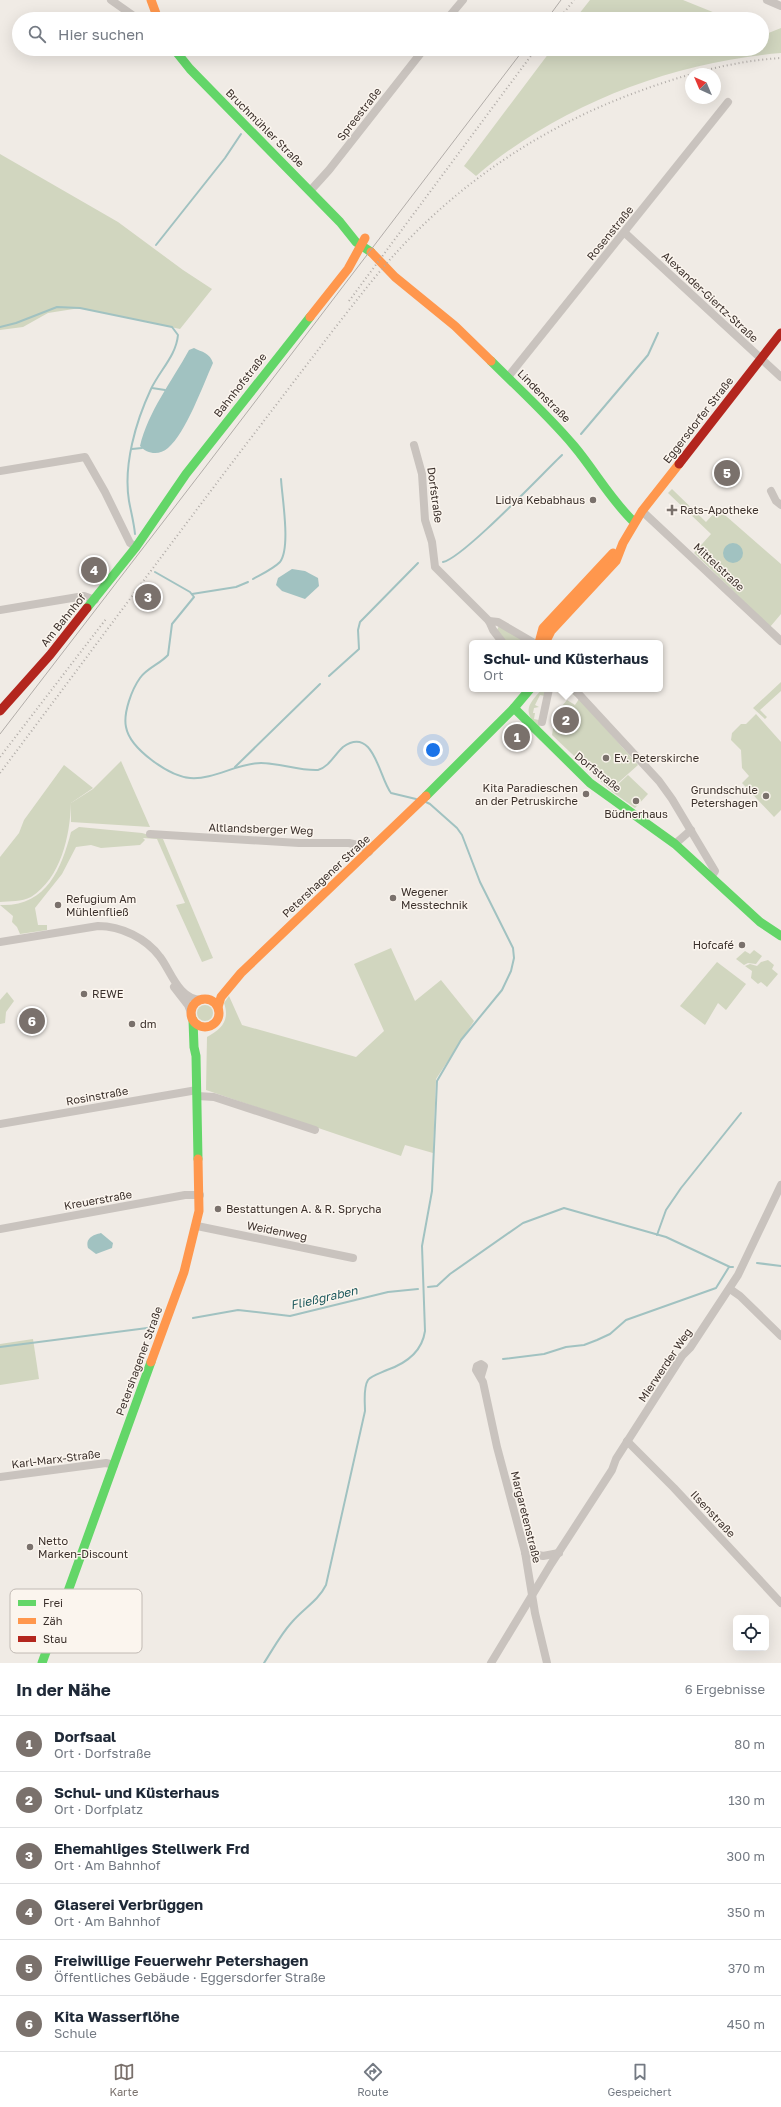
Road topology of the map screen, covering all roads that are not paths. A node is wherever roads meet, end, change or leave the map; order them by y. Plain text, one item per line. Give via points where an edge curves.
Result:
1 (111, 0) edge
2 (151, 0) edge
3 (463, 0) edge
4 (768, 0) edge
5 (781, 6) edge
6 (128, 12) edge
7 (155, 12) edge
8 (454, 12) edge
9 (180, 56) edge
10 (419, 56) edge
11 (728, 102) dead end
12 (310, 191) junction
13 (625, 233) junction
14 (363, 242) junction
15 (781, 333) edge
16 (761, 359) junction
17 (508, 377) junction
18 (781, 378) edge
19 (414, 445) dead end
20 (0, 471) edge
21 (771, 491) dead end
22 (781, 505) edge
23 (642, 511) junction
24 (634, 522) junction
25 (623, 543) junction
26 (136, 547) junction
27 (95, 600) junction
28 (0, 610) edge
29 (489, 621) junction
30 (501, 640) edge
31 (529, 640) edge
32 (540, 640) edge
33 (546, 640) edge
34 (781, 641) edge
35 (527, 692) edge
36 (536, 692) edge
37 (548, 692) edge
38 (577, 692) edge
39 (514, 708) junction
40 (0, 711) edge
41 (542, 722) dead end
42 (691, 830) junction
43 (150, 834) dead end
44 (675, 844) junction
45 (369, 852) junction
46 (711, 877) junction
47 (781, 936) edge
48 (0, 942) edge
49 (168, 971) junction
50 (241, 973) junction
51 (203, 1000) junction
52 (218, 1008) junction
53 (192, 1017) junction
54 (208, 1027) junction
55 (196, 1056) junction
56 (197, 1093) junction
57 (0, 1124) edge
58 (315, 1130) dead end
59 (781, 1185) edge
60 (200, 1195) junction
61 (197, 1226) junction
62 (0, 1228) edge
63 (353, 1258) dead end
64 (730, 1288) junction
65 (781, 1336) edge
66 (481, 1376) dead end
67 (628, 1441) junction
68 (114, 1465) junction
69 (0, 1477) edge
70 (525, 1552) junction
71 (559, 1553) junction
72 (69, 1589) edge
73 (532, 1595) junction
74 (781, 1603) edge
75 (46, 1653) edge
76 (42, 1663) edge
77 (491, 1663) edge
78 (547, 1663) edge

1 - 6 street
2 - 7 street
3 - 8 street
4 - 5 street
9 - 12 street, Bruchmühler Straße
10 - 12 street, Spreestraße
11 - 13 street, Rosenstraße
12 - 14 street, Bruchmühler Straße
13 - 16 street, Alexander-Giertz-Straße
13 - 17 street, Rosenstraße
14 - 17 street, Lindenstraße via 379,248 405,285 455,326
14 - 26 street, Bahnhofstraße via 348,268 186,474
15 - 16 street, Eggersdorfer Straße
16 - 18 street, Alexander-Giertz-Straße
16 - 23 street, Eggersdorfer Straße
17 - 24 street, Lindenstraße via 567,437 617,506
19 - 29 street, Dorfstraße via 422,474 425,520 432,542 435,566
20 - 26 street via 85,456 106,492 130,543
21 - 22 street
23 - 24 street, Eggersdorfer Straße
23 - 34 street, Mittelstraße
24 - 25 street
25 - 32 street via 543,628
25 - 33 street via 616,560 551,631
26 - 27 street, Am Bahnhof
27 - 28 street via 84,596
27 - 40 street, Am Bahnhof
29 - 30 street, Dorfstraße
29 - 31 street, Dorfstraße via 498,622
35 - 39 street
36 - 39 street via 525,703
37 - 41 street
38 - 42 street via 659,781
39 - 44 street, Dorfstraße via 590,783
39 - 45 street, Petershagener Straße
42 - 44 street
42 - 46 street via 715,871
43 - 45 street, Altlandsberger Weg via 299,843 349,843 362,846
44 - 46 street, Dorfstraße
45 - 50 street, Petershagener Straße
46 - 47 street, Dorfstraße via 754,910
48 - 49 street via 109,926 132,934 150,945
49 - 51 street via 187,995
49 - 53 street via 177,992 188,1005
50 - 51 street, Petershagener Straße via 213,996
50 - 52 street, Petershagener Straße via 221,998
51 - 52 street via 213,1002
51 - 53 street, Petershagener Straße via 194,1006
52 - 54 street, Petershagener Straße via 218,1020
53 - 54 street via 200,1026
53 - 55 street, Petershagener Straße via 195,1025
54 - 55 street, Petershagener Straße via 202,1033
55 - 56 street, Petershagener Straße
56 - 57 street, Rosinstraße
56 - 58 street, Rosinstraße
56 - 60 street, Petershagener Straße
59 - 64 street, Mierwerder Weg
60 - 61 street, Petershagener Straße
60 - 62 street, Kreuerstraße via 185,1195
61 - 63 street, Weidenweg
61 - 68 street, Petershagener Straße via 184,1272
64 - 65 street
64 - 67 street, Mierwerder Weg via 682,1356
66 - 70 street, Margaretenstraße
67 - 71 street, Mierwerder Weg
67 - 74 street, Ilsenstraße
68 - 69 street, Karl-Marx-Straße via 106,1463
68 - 72 street, Petershagener Straße
70 - 71 street via 543,1556
70 - 73 street, Margaretenstraße
71 - 73 street, Mierwerder Weg
73 - 77 street, Mierwerder Weg
73 - 78 street, Margaretenstraße
75 - 76 street, Petershagener Straße

